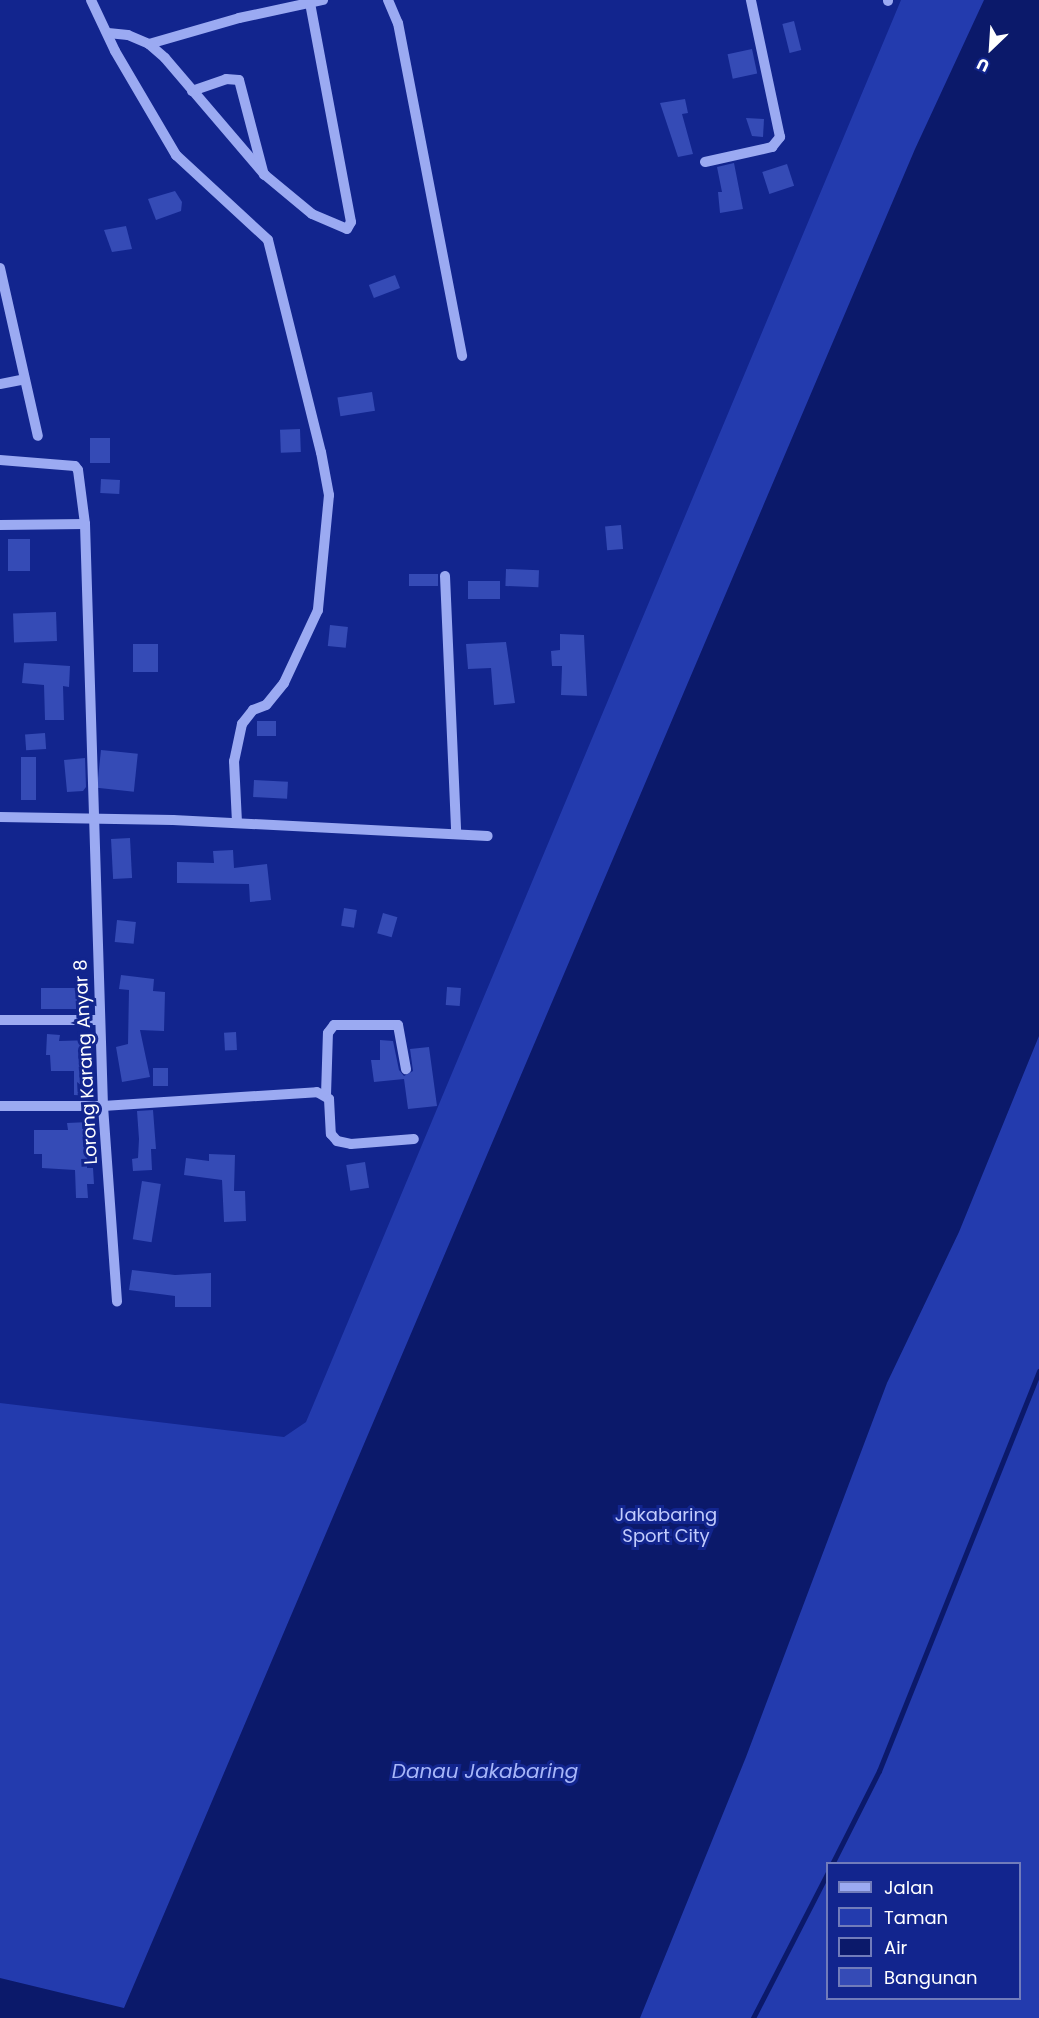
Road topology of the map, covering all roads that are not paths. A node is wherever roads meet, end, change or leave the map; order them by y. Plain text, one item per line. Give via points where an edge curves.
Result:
1 (322, 0) edge
2 (388, 0) edge
3 (751, 0) edge
4 (310, 3) junction
5 (93, 4) edge
6 (108, 33) junction
7 (149, 44) junction
8 (192, 92) junction
9 (705, 162) dead end
10 (264, 175) junction
11 (0, 268) edge
12 (12, 318) junction
13 (0, 321) edge
14 (462, 356) dead end
15 (25, 379) junction
16 (0, 384) edge
17 (38, 436) dead end
18 (0, 460) edge
19 (85, 524) junction
20 (0, 525) edge
21 (445, 576) dead end
22 (0, 817) edge
23 (93, 819) junction
24 (237, 823) junction
25 (456, 833) junction
26 (488, 836) dead end
27 (0, 1020) edge
28 (100, 1020) junction
29 (406, 1069) dead end
30 (326, 1095) junction
31 (0, 1106) edge
32 (103, 1106) junction
33 (414, 1139) dead end
34 (117, 1302) dead end

1 - 4 street
2 - 14 street via 398,23
3 - 9 street via 780,137 772,147
4 - 7 street via 238,18
4 - 10 street via 350,226 339,229 312,214
5 - 6 street
6 - 7 street via 128,35
6 - 24 street via 176,155 268,240 329,495 318,610 284,683 266,705 253,710 242,724 234,761
7 - 8 street
8 - 10 street
8 - 10 street via 226,79 240,80
11 - 12 street
12 - 13 street
12 - 15 street
15 - 16 street
15 - 17 street
18 - 19 street, Lorong Karang Anyar 8 via 77,468
19 - 20 street
19 - 23 street, Lorong Karang Anyar 8
21 - 25 street
22 - 23 street
23 - 24 street
23 - 28 street, Lorong Karang Anyar 8
24 - 25 street
25 - 26 street
27 - 28 street
28 - 32 street, Lorong Karang Anyar 8
29 - 30 street via 398,1025 334,1025 328,1033
30 - 32 street via 310,1092
30 - 33 street via 331,1134 337,1141 351,1144
31 - 32 street
32 - 34 street, Lorong Karang Anyar 8

